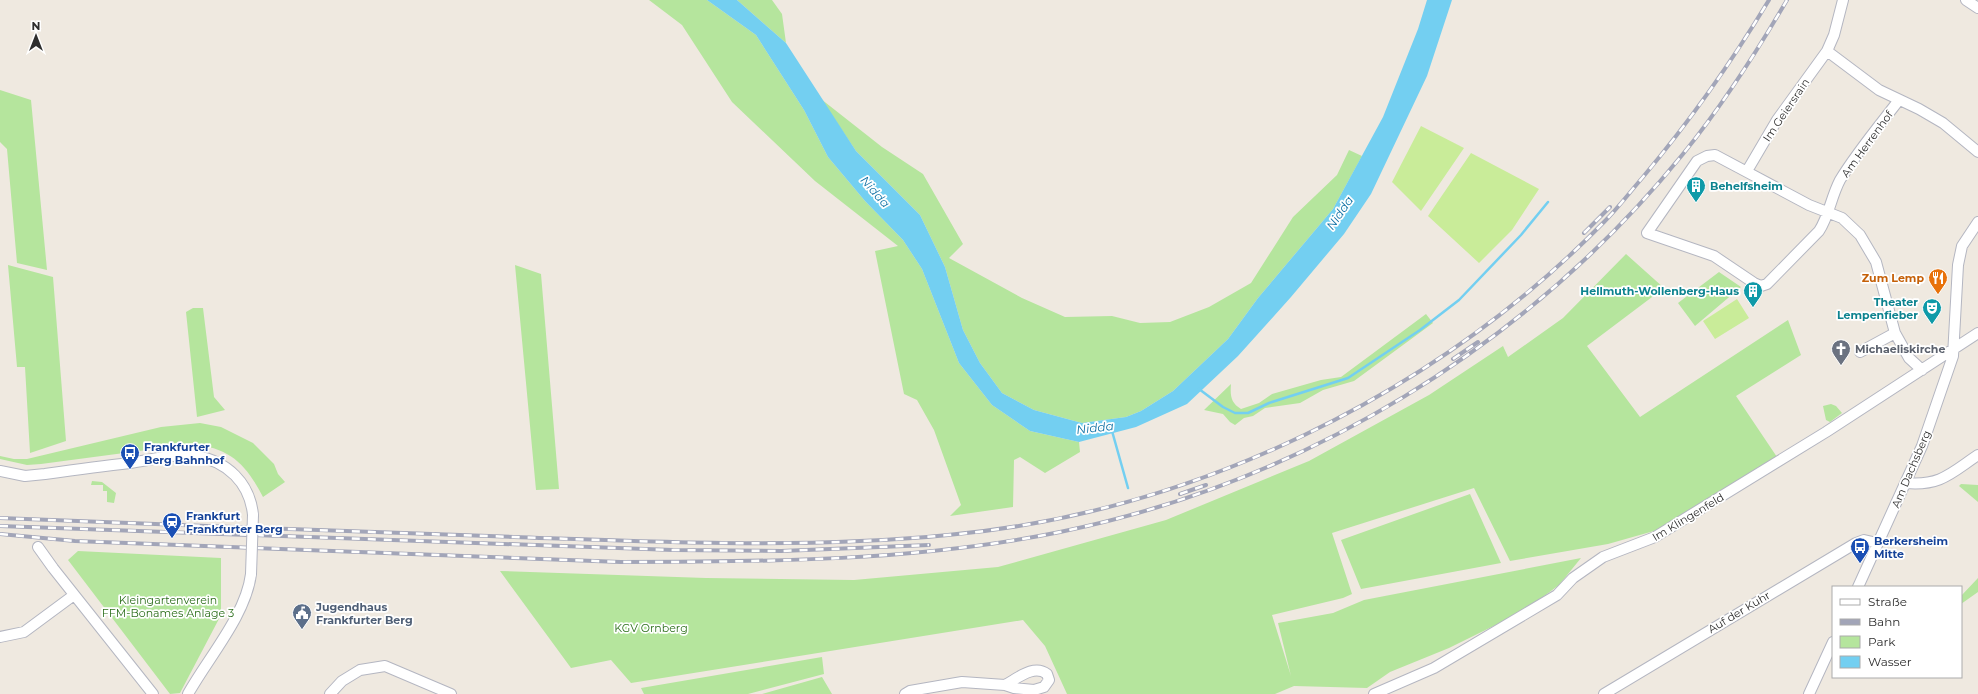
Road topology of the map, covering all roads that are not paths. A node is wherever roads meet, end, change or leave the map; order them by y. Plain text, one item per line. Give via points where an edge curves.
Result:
1 (1843, 0) edge
2 (1966, 0) edge
3 (1978, 8) edge
4 (1827, 51) junction
5 (1899, 100) junction
6 (1978, 152) edge
7 (1747, 171) junction
8 (1828, 211) junction
9 (1978, 222) edge
10 (1895, 333) junction
11 (1978, 333) edge
12 (1954, 348) junction
13 (1860, 352) dead end
14 (1922, 370) junction
15 (1978, 455) edge
16 (0, 471) edge
17 (1906, 483) junction
18 (1877, 543) junction
19 (38, 547) dead end
20 (1858, 586) edge
21 (74, 595) junction
22 (0, 637) edge
23 (1832, 644) edge
24 (1006, 685) dead end
25 (153, 694) edge
26 (188, 694) edge
27 (330, 694) edge
28 (451, 694) edge
29 (905, 694) edge
30 (1374, 694) edge
31 (1604, 694) edge
32 (1809, 694) edge

1 - 4 street, Im Geiersrain
2 - 3 street
4 - 5 street via 1878,90
4 - 7 street, Im Geiersrain via 1777,120
5 - 6 street via 1919,108 1943,123
5 - 8 street, Am Herrenhof via 1845,173
7 - 8 street via 1809,205
7 - 8 street, Am Herrenhof via 1715,155 1697,160 1647,233 1714,256 1761,286 1770,282 1819,232
8 - 10 street via 1847,222 1860,235 1873,255
9 - 12 street, Am Dachsberg via 1962,246 1958,265
10 - 13 street
10 - 14 street via 1906,353
11 - 12 street, Im Klingenfeld
12 - 14 street, Im Klingenfeld
12 - 17 street, Am Dachsberg via 1940,396
14 - 30 street, Im Klingenfeld via 1655,537 1603,557 1587,566 1557,595 1462,652 1434,668
15 - 17 street via 1935,482
16 - 26 street, bridge via 25,476 195,456 222,464 241,480 248,492 253,514 250,586 241,607
17 - 18 street, Am Dachsberg
18 - 20 street, Am Dachsberg
18 - 31 street, Auf der Kuhr via 1864,540 1856,543
19 - 21 street
21 - 22 street via 24,632
21 - 25 street
23 - 32 street
24 - 29 street via 962,682
27 - 28 street via 342,681 360,670 385,666

